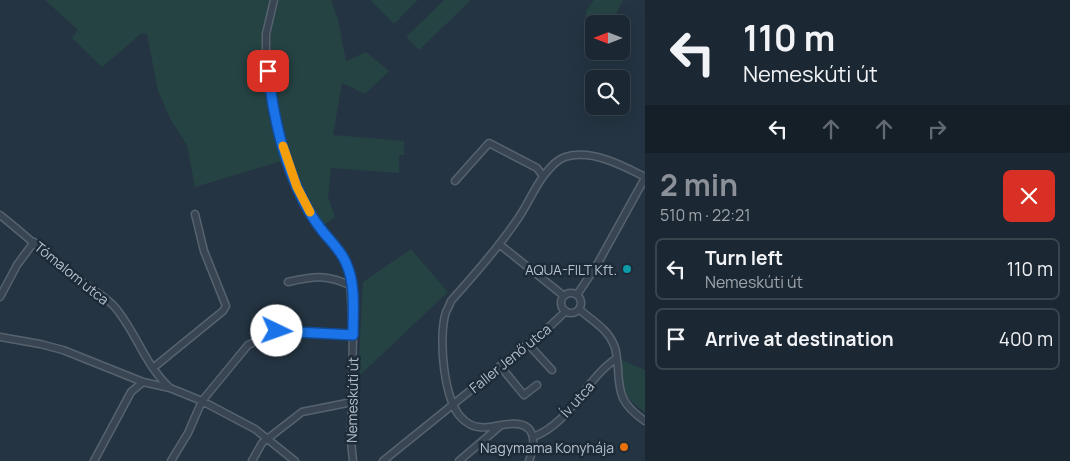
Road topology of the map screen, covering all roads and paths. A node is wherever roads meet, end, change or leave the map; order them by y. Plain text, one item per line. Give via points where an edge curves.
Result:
1 (274, 0) edge
2 (543, 176) junction
3 (645, 177) edge
4 (455, 181) dead end
5 (195, 214) dead end
6 (0, 215) edge
7 (34, 242) junction
8 (499, 244) junction
9 (288, 282) dead end
10 (351, 286) junction
11 (577, 294) junction
12 (564, 296) junction
13 (0, 297) edge
14 (579, 309) junction
15 (566, 311) junction
16 (353, 335) junction
17 (0, 337) edge
18 (528, 344) junction
19 (617, 358) junction
20 (500, 366) junction
21 (153, 368) junction
22 (552, 370) dead end
23 (143, 382) junction
24 (537, 385) dead end
25 (170, 388) junction
26 (202, 401) junction
27 (352, 402) junction
28 (452, 404) junction
29 (645, 421) edge
30 (500, 426) junction
31 (533, 437) junction
32 (267, 438) junction
33 (94, 461) edge
34 (171, 461) edge
35 (252, 461) edge
36 (295, 461) edge
37 (353, 461) edge
38 (383, 461) edge
39 (459, 461) edge
40 (529, 461) edge

1 - 10 street, Nemeskúti út via 266,34 266,54 271,99 285,152 304,201 346,263
2 - 3 street via 558,161 586,154
2 - 4 street via 537,168 489,143
2 - 8 street
3 - 11 street via 598,263
5 - 21 street via 204,251 226,306
6 - 7 street, Tómalom utca
7 - 13 street
7 - 21 street, Tómalom utca via 112,305
8 - 12 street
8 - 28 street via 451,301 446,312 443,338 445,378
9 - 10 street via 324,277 335,278
10 - 16 street, Nemeskúti út
11 - 12 street
11 - 14 street via 581,300
12 - 15 street via 562,304
14 - 15 street via 572,313
14 - 19 street via 610,336
15 - 18 street, Faller Jenő utca
16 - 26 street via 277,331 267,335 245,348
16 - 27 street, Nemeskúti út
17 - 23 street, Tómalom utca via 63,350
18 - 20 street, Faller Jenő utca
18 - 22 street
19 - 29 street via 622,397 626,405
19 - 31 street, Ív utca via 606,365 562,418
20 - 24 street via 524,395
20 - 28 street, Faller Jenő utca
21 - 25 street, Tómalom utca
23 - 25 street, Tómalom utca
23 - 33 street via 131,392
25 - 26 street, Tómalom utca
26 - 32 street, Tómalom utca
26 - 34 street
27 - 32 street via 302,412
27 - 37 street, Nemeskúti út
28 - 30 street via 458,414 473,426
28 - 38 street, Faller Jenő utca
30 - 31 street via 518,424 531,431
30 - 39 street
31 - 40 street
32 - 35 street
32 - 36 street, Tómalom utca

